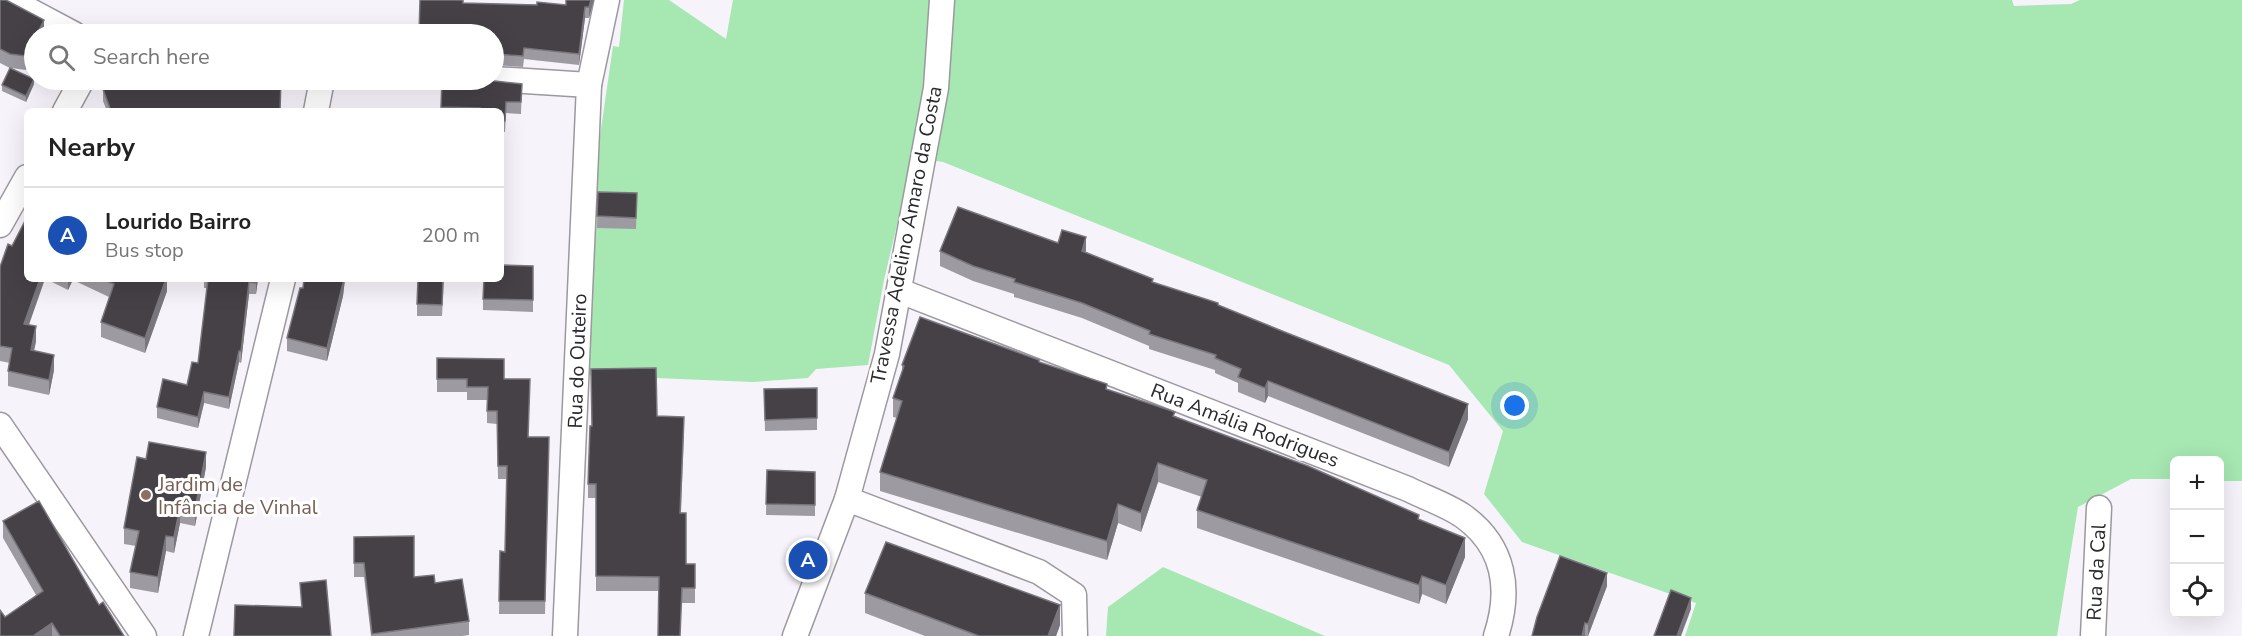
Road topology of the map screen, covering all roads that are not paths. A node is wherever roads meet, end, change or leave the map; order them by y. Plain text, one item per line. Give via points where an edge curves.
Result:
1 (10, 0) edge
2 (607, 0) edge
3 (942, 0) edge
4 (55, 24) edge
5 (504, 80) edge
6 (589, 85) junction
7 (76, 90) edge
8 (320, 90) edge
9 (66, 108) edge
10 (317, 108) edge
11 (24, 182) edge
12 (0, 225) edge
13 (282, 282) edge
14 (900, 291) junction
15 (0, 425) edge
16 (847, 499) junction
17 (2100, 508) dead end
18 (144, 636) edge
19 (196, 636) edge
20 (565, 636) edge
21 (795, 636) edge
22 (1075, 636) edge
23 (1496, 636) edge
24 (2093, 636) edge

1 - 4 street
2 - 6 street, Rua do Outeiro
3 - 14 street, Travessa Adelino Amaro da Costa via 936,88
5 - 6 street
6 - 20 street, Rua do Outeiro
7 - 9 street
8 - 10 street
11 - 12 street
13 - 19 street
14 - 16 street, Travessa Adelino Amaro da Costa
14 - 23 street, Rua Amália Rodrigues via 1408,489 1463,516 1491,545 1502,567 1504,603
15 - 18 street
16 - 21 street, Travessa Adelino Amaro da Costa
16 - 22 street via 1039,572 1074,595
17 - 24 street, Rua da Cal

